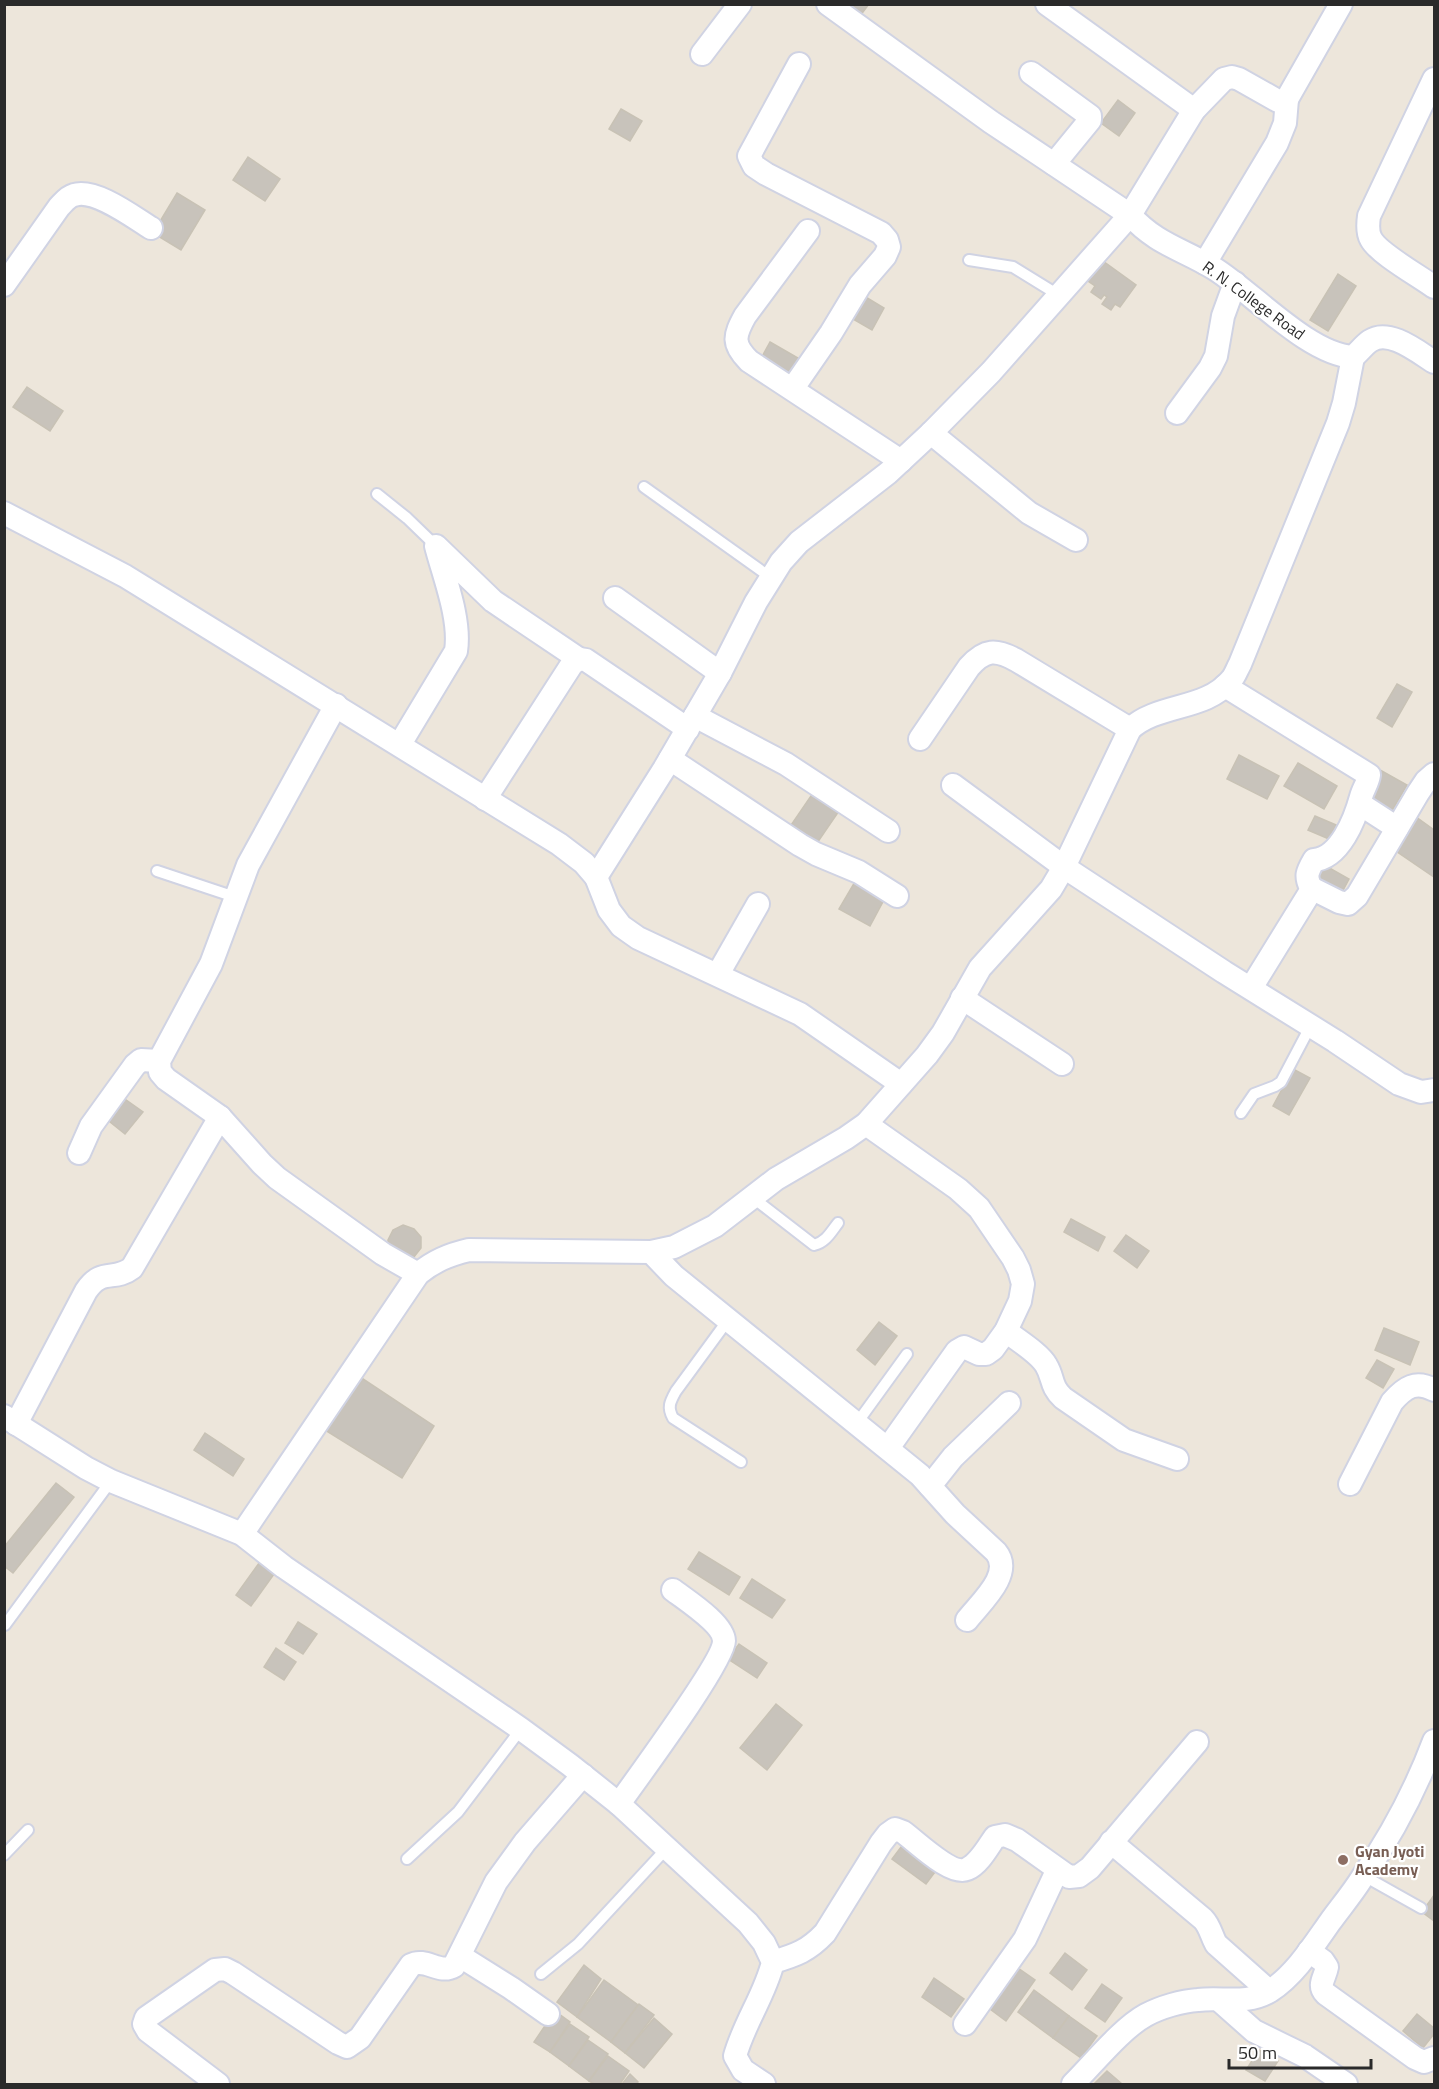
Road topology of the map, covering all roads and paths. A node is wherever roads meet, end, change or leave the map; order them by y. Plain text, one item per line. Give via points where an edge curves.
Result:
1 (740, 4) edge
2 (828, 4) edge
3 (1047, 4) edge
4 (1341, 4) edge
5 (702, 54) dead end
6 (799, 64) dead end
7 (1031, 73) dead end
8 (1434, 79) edge
9 (1287, 99) junction
10 (1194, 110) junction
11 (1054, 164) junction
12 (1130, 215) junction
13 (151, 228) dead end
14 (808, 231) dead end
15 (969, 260) dead end
16 (1205, 263) junction
17 (1235, 283) junction
18 (4, 285) edge
19 (1434, 287) edge
20 (1060, 296) junction
21 (1353, 357) junction
22 (1434, 362) edge
23 (793, 388) junction
24 (1177, 413) dead end
25 (931, 433) junction
26 (901, 461) junction
27 (644, 487) dead end
28 (377, 494) dead end
29 (4, 513) edge
30 (1076, 540) dead end
31 (436, 546) junction
32 (770, 577) junction
33 (615, 598) dead end
34 (579, 659) junction
35 (720, 673) junction
36 (1225, 686) junction
37 (336, 705) junction
38 (691, 722) junction
39 (1130, 729) junction
40 (920, 739) dead end
41 (400, 744) junction
42 (670, 759) junction
43 (1434, 774) edge
44 (953, 785) dead end
45 (484, 800) junction
46 (1360, 804) junction
47 (1397, 828) junction
48 (888, 831) dead end
49 (1064, 867) junction
50 (157, 871) dead end
51 (596, 878) junction
52 (1311, 888) junction
53 (897, 896) dead end
54 (235, 897) junction
55 (758, 904) dead end
56 (718, 974) junction
57 (1251, 988) junction
58 (962, 998) junction
59 (1311, 1026) junction
60 (159, 1061) junction
61 (1062, 1064) dead end
62 (901, 1084) junction
63 (1434, 1090) edge
64 (1241, 1113) dead end
65 (220, 1118) junction
66 (866, 1124) junction
67 (79, 1153) dead end
68 (751, 1197) junction
69 (838, 1223) dead end
70 (651, 1252) junction
71 (418, 1274) junction
72 (728, 1320) junction
73 (1006, 1331) junction
74 (907, 1354) dead end
75 (1434, 1389) edge
76 (1009, 1403) dead end
77 (10, 1420) edge
78 (857, 1424) junction
79 (888, 1448) junction
80 (1177, 1459) dead end
81 (741, 1462) dead end
82 (111, 1482) junction
83 (1350, 1484) dead end
84 (930, 1486) junction
85 (242, 1534) junction
86 (673, 1590) dead end
87 (967, 1620) dead end
88 (5, 1625) edge
89 (522, 1729) junction
90 (1434, 1741) edge
91 (1197, 1742) dead end
92 (583, 1775) junction
93 (619, 1804) junction
94 (28, 1830) dead end
95 (1112, 1842) junction
96 (666, 1848) junction
97 (4, 1855) edge
98 (407, 1859) dead end
99 (1057, 1871) junction
100 (1364, 1876) junction
101 (1421, 1908) dead end
102 (1309, 1951) junction
103 (460, 1956) junction
104 (773, 1962) junction
105 (541, 1974) dead end
106 (1269, 1991) junction
107 (1219, 2000) junction
108 (548, 2014) dead end
109 (965, 2024) dead end
110 (1434, 2058) edge
111 (218, 2084) edge
112 (764, 2085) edge
113 (1073, 2085) edge
114 (1346, 2085) edge

1 - 5 street
2 - 11 street, R. N. College Road
3 - 10 street
4 - 9 street
6 - 23 street via 749,156 754,166 766,174 881,233 889,247
7 - 11 street via 1090,116
8 - 19 street via 1367,226 1378,248
9 - 10 street via 1278,101 1232,77 1224,79
9 - 16 street via 1285,123 1277,143
10 - 12 street
11 - 12 street, R. N. College Road
12 - 16 street, R. N. College Road via 1154,238
12 - 20 street
13 - 18 street via 100,198 75,194 59,207
14 - 23 street via 737,331 736,344 744,357
15 - 20 lane via 1013,267
16 - 17 street, R. N. College Road
17 - 21 street, R. N. College Road via 1316,344
17 - 24 street via 1222,316 1216,356
20 - 25 street
21 - 22 street via 1370,341 1385,337
21 - 36 street via 1338,423 1240,664
23 - 26 street
25 - 26 street
25 - 30 street via 1029,513
26 - 32 street via 800,542
27 - 32 lane
28 - 31 lane
29 - 37 street via 125,576
31 - 34 street via 494,601
31 - 41 street via 458,641 456,651
32 - 35 street
33 - 35 street
34 - 38 street
34 - 45 street via 572,664
35 - 38 street
36 - 39 street via 1202,700 1139,720
36 - 46 street via 1369,775
37 - 41 street
37 - 54 street via 248,865
38 - 42 street
38 - 48 street via 786,764
39 - 40 street via 1016,660 991,652 978,657 969,667
39 - 49 street
41 - 45 street
42 - 51 street
42 - 53 street via 800,845 859,872
43 - 47 street
44 - 49 street
45 - 51 street via 559,844
46 - 47 street
46 - 52 street via 1331,855 1314,860 1306,878
47 - 52 street via 1357,896 1348,904
49 - 57 street
49 - 58 street via 1040,903 980,968
50 - 54 lane
51 - 56 street via 609,910 621,926 658,949
52 - 57 street
54 - 60 street via 211,964
55 - 56 street
56 - 62 street via 800,1014
57 - 59 street
58 - 61 street
58 - 62 street via 943,1033
59 - 63 street via 1399,1084 1421,1092
59 - 64 lane via 1281,1082 1254,1094
60 - 65 street via 160,1072 166,1079
60 - 67 street via 141,1060 135,1065 91,1126
62 - 66 street
65 - 71 street via 277,1178 383,1254
65 - 77 street via 132,1268 126,1273 98,1277 86,1291
66 - 68 street
66 - 73 street via 958,1189 978,1208 1013,1258 1023,1284
68 - 69 lane via 814,1245 821,1243
68 - 70 street via 693,1239
70 - 71 street via 469,1250 433,1262
70 - 72 street
71 - 85 street
72 - 78 street
72 - 81 lane via 676,1391 669,1410 673,1418
73 - 79 street via 986,1354 964,1347 957,1351
73 - 80 street via 1042,1360 1063,1398 1124,1440
74 - 78 lane
75 - 83 street via 1420,1384 1402,1390
76 - 84 street via 953,1457
77 - 82 street
78 - 79 street
79 - 84 street
82 - 85 street
82 - 88 lane
84 - 87 street via 1001,1559 1000,1576
85 - 89 street via 284,1567
86 - 93 street via 713,1622 724,1642 704,1680
89 - 92 street
89 - 98 lane via 458,1812
90 - 100 street via 1410,1796
91 - 95 street
92 - 93 street
92 - 103 street via 496,1882
93 - 96 street
94 - 97 lane
95 - 99 street via 1079,1876 1069,1877
95 - 106 street via 1203,1919 1216,1944
96 - 104 street via 748,1923
96 - 105 lane via 578,1944
99 - 104 street via 1017,1840 1005,1836 995,1837 965,1870 954,1870 895,1829 881,1843 825,1933 799,1954
99 - 109 street via 1025,1939
100 - 101 lane
100 - 102 street
102 - 106 street
102 - 110 street via 1327,1967 1321,1983 1326,1994 1415,2058 1424,2062
103 - 108 street
103 - 111 street via 448,1970 416,1962 411,1965 360,2038 347,2047 233,1973 215,1970 153,2013 144,2024 175,2053
104 - 112 street via 769,1981 740,2036 735,2056 743,2070
106 - 107 street via 1239,2001
107 - 113 street via 1198,2000 1145,2015
107 - 114 street via 1254,2031 1305,2056

